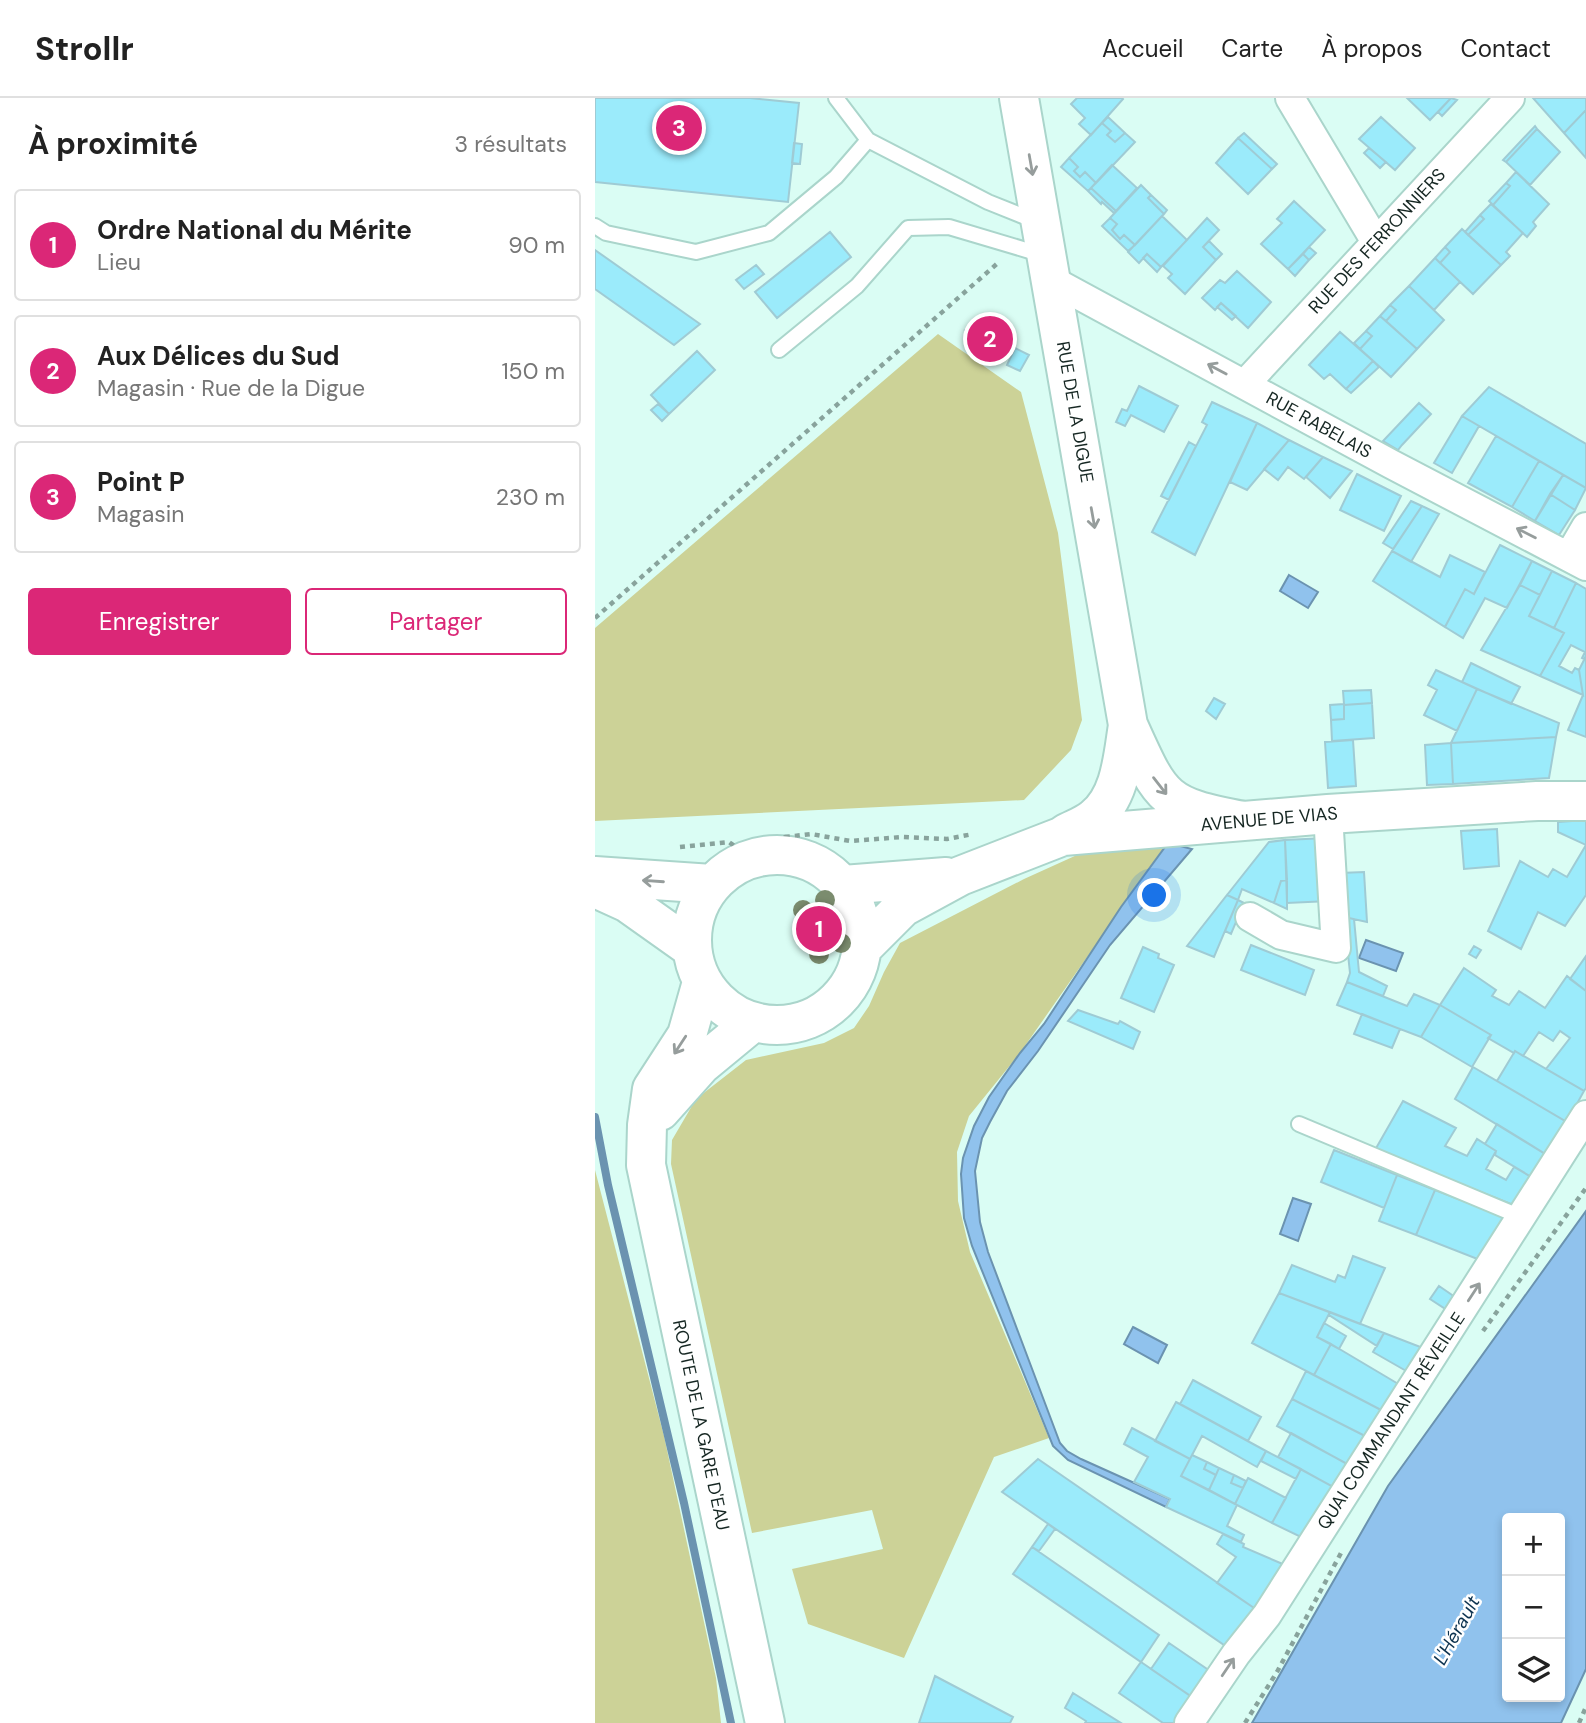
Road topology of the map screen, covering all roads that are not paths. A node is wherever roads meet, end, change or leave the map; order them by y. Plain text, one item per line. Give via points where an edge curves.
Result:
1 (836, 98) edge
2 (1019, 98) edge
3 (1290, 98) edge
4 (1510, 98) edge
5 (868, 140) junction
6 (595, 226) edge
7 (1376, 242) junction
8 (1040, 252) junction
9 (779, 350) dead end
10 (1245, 384) junction
11 (1586, 527) edge
12 (1577, 561) edge
13 (1128, 725) junction
14 (1586, 801) edge
15 (1328, 814) junction
16 (1243, 821) junction
17 (1063, 835) junction
18 (595, 876) edge
19 (960, 876) junction
20 (712, 884) junction
21 (843, 885) junction
22 (595, 888) edge
23 (1250, 917) dead end
24 (861, 949) junction
25 (696, 964) junction
26 (753, 1023) junction
27 (1586, 1115) edge
28 (1299, 1124) dead end
29 (647, 1125) junction
30 (1521, 1217) junction
31 (765, 1723) edge
32 (1189, 1723) edge

1 - 5 lane
2 -> 8 main road, RUE DE LA DIGUE
3 - 7 street
4 - 7 street, RUE DES FERRONNIERS
5 - 6 lane via 836,177 769,233 696,252 606,233
5 - 8 lane via 988,202
7 - 10 street, RUE DES FERRONNIERS
8 - 9 lane via 949,228 908,228 856,286
10 -> 8 street, RUE RABELAIS
8 -> 13 main road, RUE DE LA DIGUE
12 -> 10 street, RUE RABELAIS
11 - 12 street
13 -> 16 main road, RUE DE LA DIGUE via 1159,788 1173,800 1196,811
13 - 17 main road, RUE DE LA DIGUE via 1119,779 1107,803 1095,818
14 - 15 main road, AVENUE DE VIAS
15 - 16 main road, AVENUE DE VIAS
15 - 23 street via 1336,948 1281,935
16 - 17 main road, AVENUE DE VIAS
17 - 19 main road, AVENUE DE VIAS
20 -> 18 main road
19 - 21 main road, AVENUE DE VIAS
19 - 24 main road, AVENUE DE VIAS via 903,907
20 - 21 main road via 752,859 776,855 821,867
20 - 25 main road via 695,915
21 - 24 main road via 857,914
22 - 25 main road via 628,903
24 - 26 main road via 848,986 820,1013 782,1025
25 - 26 main road via 713,997
25 -> 29 main road, ROUTE DE LA GARE D'EAU via 687,1035 652,1089
26 - 29 main road via 701,1065
27 - 30 street, QUAI COMMANDANT RÉVEILLE
28 - 30 lane
29 - 31 main road, ROUTE DE LA GARE D'EAU via 646,1166
32 -> 30 street, QUAI COMMANDANT RÉVEILLE via 1267,1615

